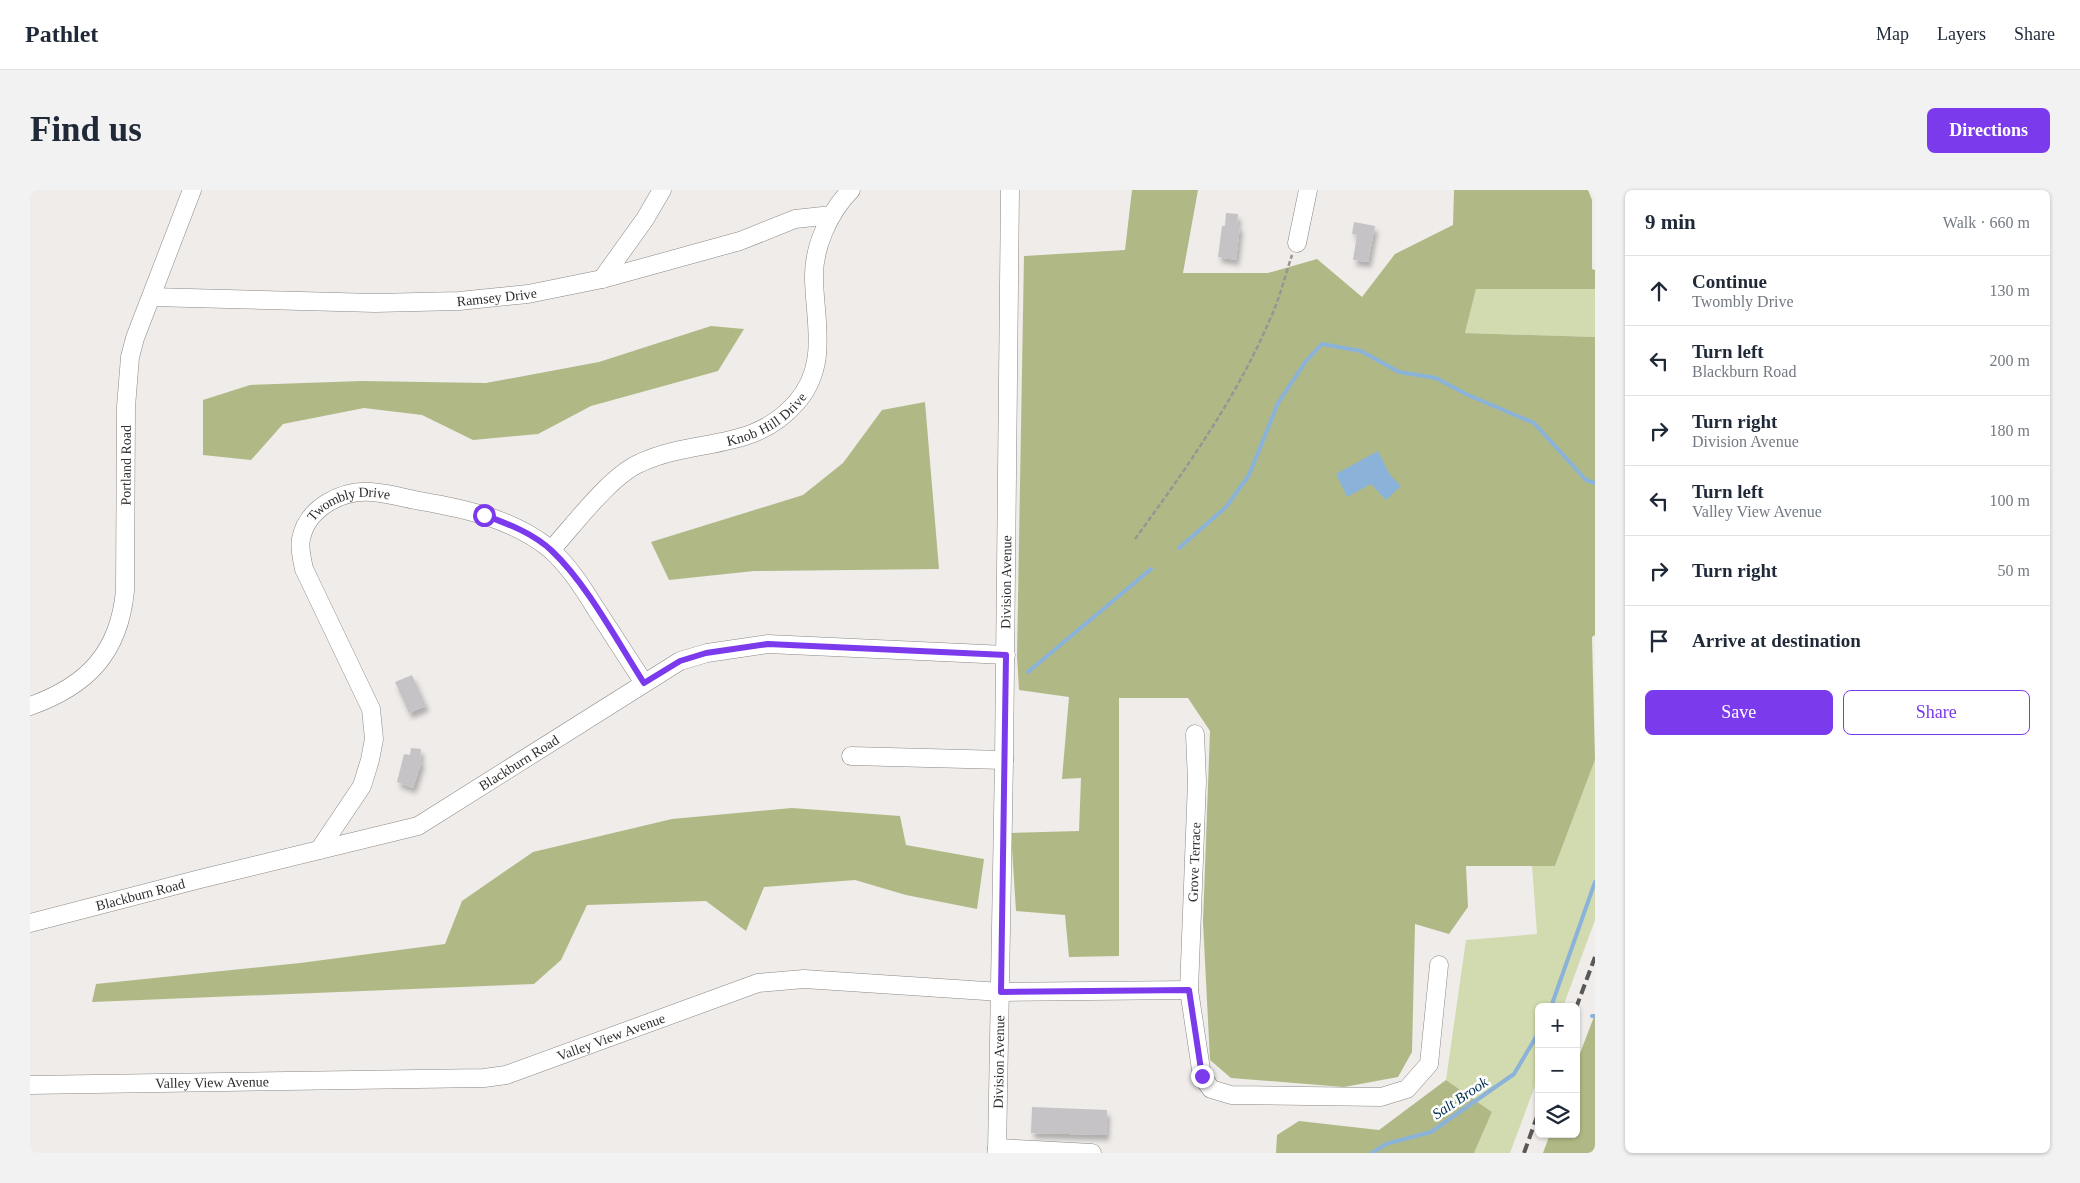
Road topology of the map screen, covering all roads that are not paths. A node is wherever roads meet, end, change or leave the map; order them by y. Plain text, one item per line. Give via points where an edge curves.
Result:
1 (192, 190) edge
2 (662, 190) edge
3 (851, 190) edge
4 (1010, 190) edge
5 (1308, 190) edge
6 (832, 215) junction
7 (1297, 243) road end
8 (602, 279) junction
9 (151, 296) junction
10 (551, 550) junction
11 (1006, 655) junction
12 (644, 683) junction
13 (30, 706) edge
14 (1195, 734) dead end
15 (851, 756) dead end
16 (1004, 760) junction
17 (318, 850) junction
18 (30, 923) edge
19 (1439, 965) dead end
20 (1189, 990) junction
21 (1001, 992) junction
22 (30, 1085) edge
23 (997, 1150) edge
24 (1092, 1153) edge

1 - 9 street, Portland Road
2 - 8 street
3 - 6 street, Knob Hill Drive
4 - 11 street, Division Avenue
5 - 7 street
6 - 8 street, Ramsey Drive via 795,219 740,241
6 - 10 street, Knob Hill Drive via 819,244 814,277 819,345 814,375 797,402 776,422 746,438 669,452 639,463 620,475
8 - 9 street, Ramsey Drive via 528,294 459,301 375,303
9 - 13 street, Portland Road via 134,338 128,376 125,591 121,618 112,642 90,672 60,694
10 - 12 street, Twombly Drive via 575,576
10 - 17 street, Twombly Drive via 529,534 484,515 457,507 370,492 332,499 312,516 300,540 304,569 371,709 374,739 362,786
11 - 12 street, Blackburn Road via 768,644 706,653 680,661
11 - 16 street, Division Avenue
12 - 17 street, Blackburn Road via 418,826
14 - 20 street, Grove Terrace via 1197,781
15 - 16 street
16 - 21 street, Division Avenue
17 - 18 street, Blackburn Road
19 - 20 street, Grove Terrace via 1429,1064 1407,1088 1381,1097 1231,1096 1211,1089 1202,1076
20 - 21 street, Valley View Avenue
21 - 22 street, Valley View Avenue via 804,979 758,983 528,1068 484,1078
21 - 23 street, Division Avenue
23 - 24 street

